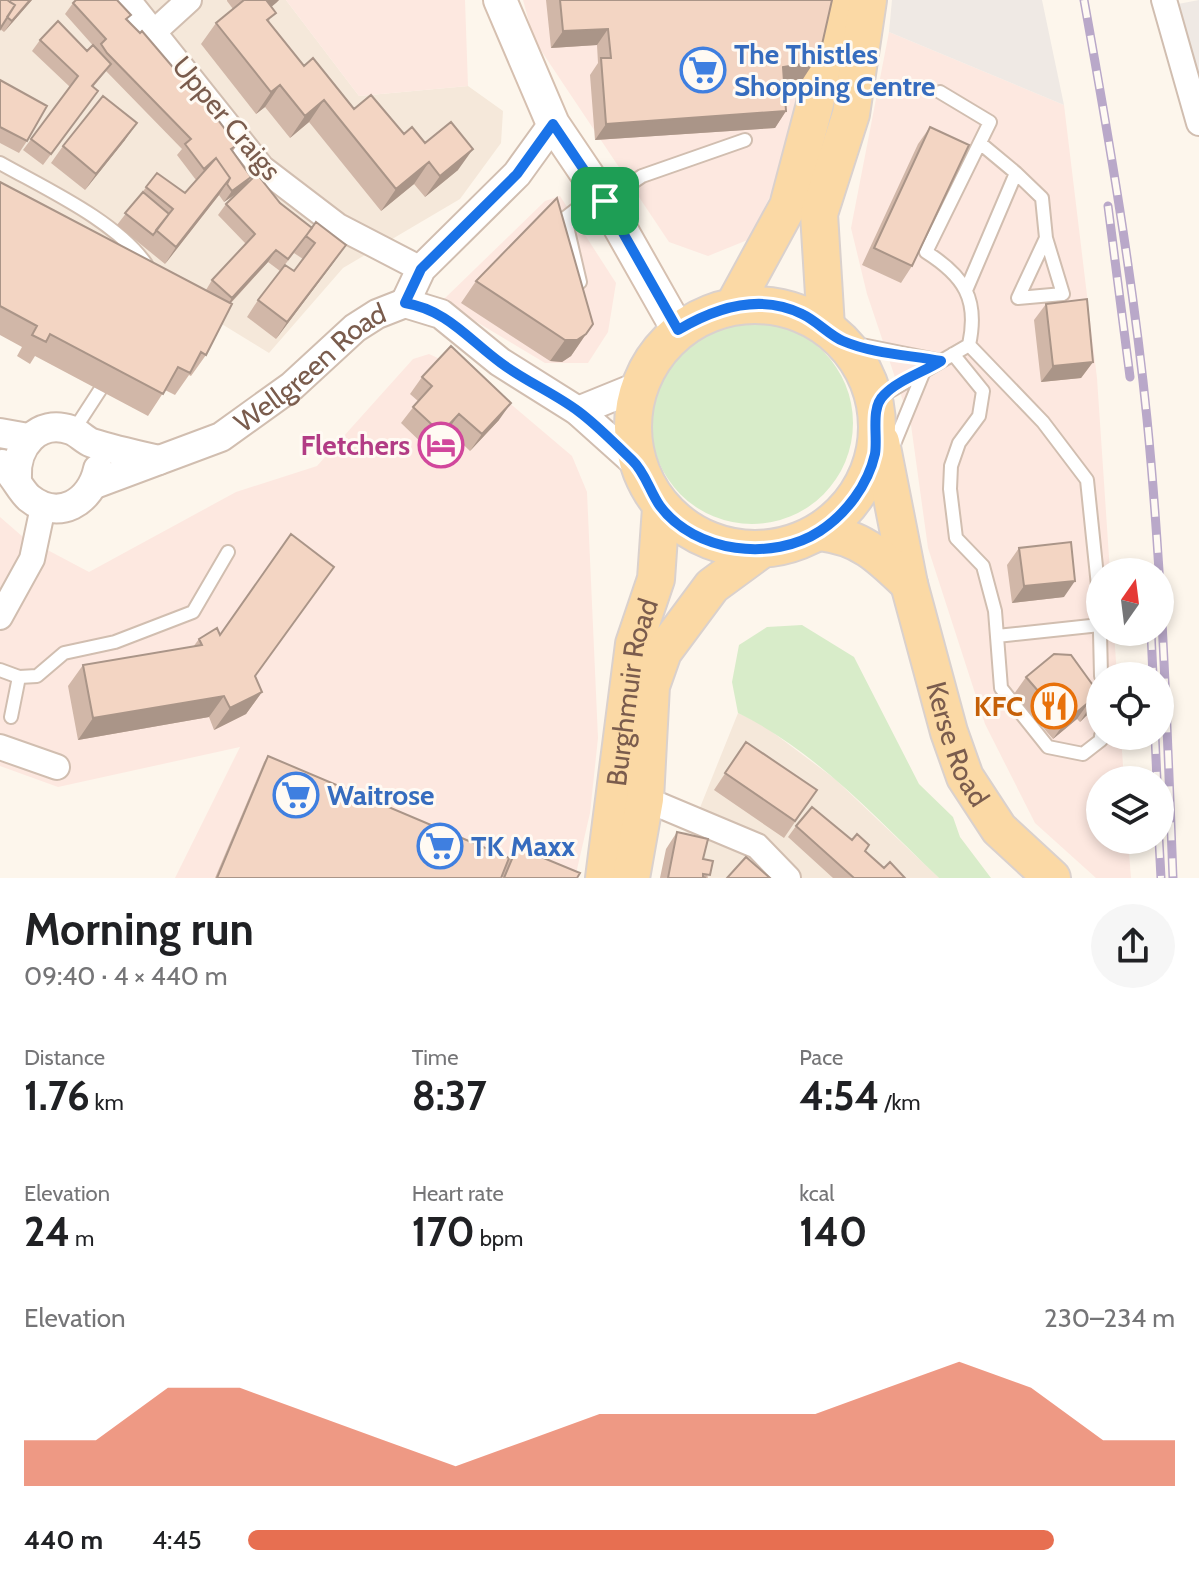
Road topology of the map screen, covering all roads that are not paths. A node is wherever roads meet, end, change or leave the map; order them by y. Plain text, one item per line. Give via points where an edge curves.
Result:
1 (128, 0) edge
2 (189, 0) edge
3 (500, 0) edge
4 (835, 0) edge
5 (868, 0) edge
6 (1164, 0) edge
7 (155, 31) junction
8 (940, 92) dead end
9 (1199, 123) edge
10 (553, 124) junction
11 (745, 140) dead end
12 (980, 143) junction
13 (0, 163) edge
14 (1016, 173) junction
15 (602, 196) junction
16 (1046, 238) junction
17 (146, 264) edge
18 (421, 269) junction
19 (967, 288) junction
20 (583, 294) edge
21 (405, 303) junction
22 (734, 305) junction
23 (678, 330) junction
24 (834, 334) junction
25 (969, 345) junction
26 (947, 357) junction
27 (924, 371) junction
28 (637, 387) junction
29 (100, 390) dead end
30 (578, 411) junction
31 (877, 415) junction
32 (0, 433) edge
33 (81, 436) junction
34 (28, 438) junction
35 (159, 460) junction
36 (636, 463) junction
37 (8, 470) edge
38 (886, 482) junction
39 (95, 484) junction
40 (43, 507) junction
41 (661, 508) junction
42 (819, 532) junction
43 (761, 550) junction
44 (228, 552) dead end
45 (1095, 558) edge
46 (909, 584) junction
47 (0, 617) edge
48 (1086, 626) edge
49 (997, 636) junction
50 (0, 670) edge
51 (19, 677) junction
52 (11, 717) dead end
53 (0, 747) edge
54 (1088, 750) edge
55 (57, 767) dead end
56 (645, 799) junction
57 (604, 878) edge
58 (631, 878) edge
59 (788, 878) edge
60 (1052, 878) edge

1 - 7 street, Upper Craigs
2 - 7 street
3 - 10 main road
4 - 22 main road via 788,206
5 - 24 main road via 851,114 819,214
6 - 9 street
7 - 18 street, Upper Craigs via 262,168 338,226
8 - 12 lane via 990,122
10 - 15 main road
10 - 18 street via 517,174
11 - 15 lane via 642,176
12 - 14 lane
12 - 19 lane via 926,252
13 - 17 lane via 65,199 135,248
14 - 16 lane via 1042,198
14 - 19 lane
15 - 20 lane via 565,218
15 - 23 main road
16 - 16 lane via 1063,294 1018,298 1029,274
18 - 21 street
19 - 25 lane via 973,326
21 - 30 street, Wellgreen Road via 441,314 500,362
21 - 35 street, Wellgreen Road via 355,328 292,386 221,437
22 - 23 main road
22 - 24 main road via 767,304 798,312
23 - 28 main road via 654,355
24 - 26 lane
24 - 31 main road via 865,372
25 - 26 lane
25 - 45 lane via 1043,422 1087,480
26 - 27 lane
26 - 49 lane via 983,391 979,416 959,443 951,466 950,489 956,538 983,566
27 - 31 lane via 883,395
27 - 38 lane via 896,433
28 - 30 street
28 - 36 main road via 631,425
29 - 33 lane
30 - 36 street, Wellgreen Road
31 - 38 main road, Kerse Road
31 - 42 main road via 875,454 863,484 844,511
32 - 34 street
33 - 34 street via 58,427
33 - 35 street
33 - 39 street via 98,468
34 - 37 street
35 - 39 street, Wellgreen Road
36 - 41 main road
37 - 40 street via 26,496
38 - 46 main road, Kerse Road
39 - 40 street via 69,508
40 - 47 street via 32,559
41 - 43 main road via 690,532 724,546
41 - 57 main road, Burghmuir Road via 656,579 634,644
42 - 43 main road
42 - 46 main road via 846,535 864,545
43 - 56 main road, Burghmuir Road via 712,586 663,652 651,686
44 - 51 lane via 193,612 115,642 64,653 37,676
46 - 60 main road, Kerse Road via 965,777 999,829
48 - 49 lane
49 - 54 lane via 1001,688 1048,747 1083,754
50 - 51 lane
51 - 52 lane
53 - 55 street
56 - 58 main road, Burghmuir Road
56 - 59 street via 757,846

